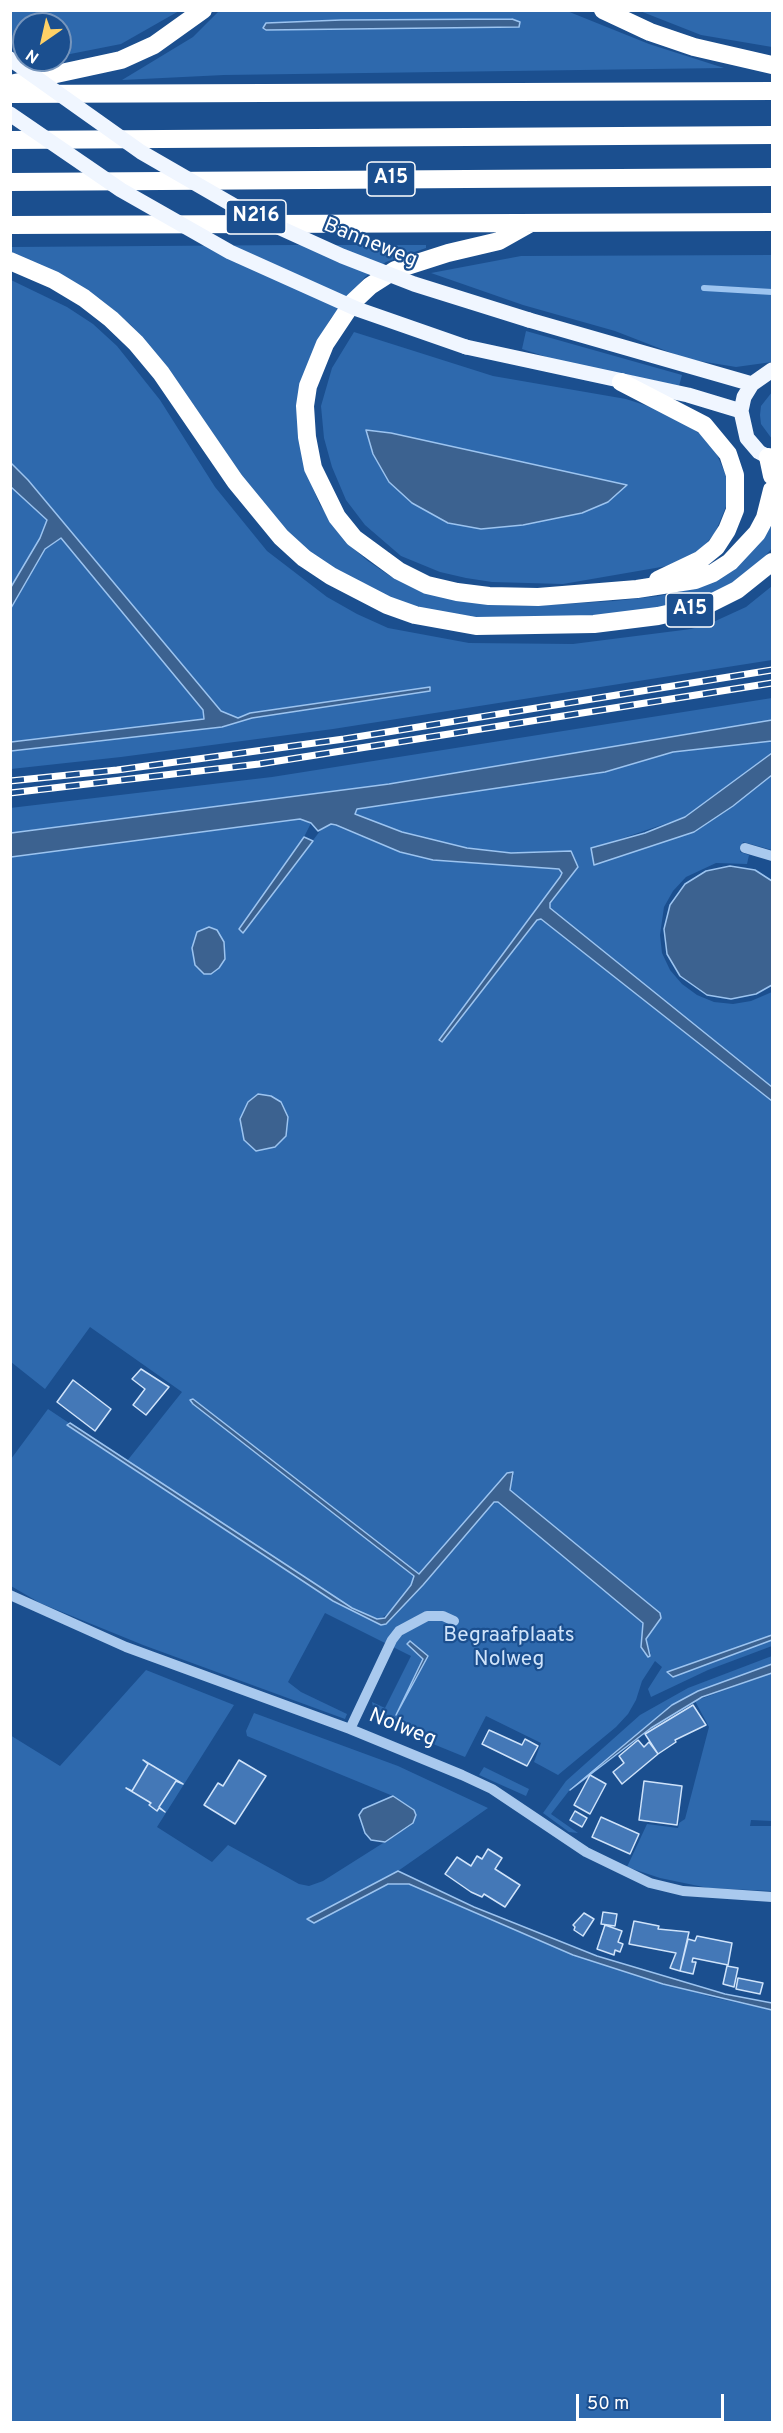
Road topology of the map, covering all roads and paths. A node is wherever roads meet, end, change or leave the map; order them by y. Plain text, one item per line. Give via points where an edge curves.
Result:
1 (203, 10) edge
2 (603, 10) edge
3 (10, 59) edge
4 (772, 64) edge
5 (10, 84) edge
6 (772, 91) edge
7 (10, 94) edge
8 (10, 114) edge
9 (772, 135) edge
10 (10, 140) edge
11 (772, 177) edge
12 (10, 182) edge
13 (772, 222) edge
14 (531, 223) junction
15 (10, 225) edge
16 (10, 261) edge
17 (772, 370) edge
18 (621, 382) junction
19 (752, 384) junction
20 (741, 411) junction
21 (770, 458) edge
22 (772, 476) edge
23 (772, 490) edge
24 (772, 562) edge
25 (638, 589) junction
26 (745, 848) dead end
27 (772, 856) edge
28 (10, 1595) edge
29 (454, 1622) dead end
30 (350, 1729) junction
31 (772, 1897) edge

1 - 5 highway via 154,45 121,60
2 - 4 highway via 694,47
3 - 19 main road, Banneweg / N216, bridge via 141,152 245,212 342,256 414,284 529,320
6 - 7 highway
8 - 18 main road, N216, bridge via 121,190 230,252 357,309 466,347
9 - 10 highway, A15
11 - 12 highway, A15
13 - 14 highway, A15
14 - 15 highway, A15
14 - 25 highway, A15 via 499,241 395,270 354,302 325,344 308,386 305,406 313,468 337,517 354,538 399,571 427,585 499,597
16 - 24 highway, A15 via 54,280 111,319 161,373 235,481 281,537 331,576 387,605 415,615 476,626 594,624 706,605 737,590
17 - 19 main road
18 - 20 main road, N216 via 688,395
18 - 25 highway, A15 via 696,419 713,432 728,454 737,493 728,530 716,547 700,560
19 - 20 main road
20 - 21 main road via 747,438
21 - 22 highway
23 - 25 highway, A15 via 757,533 730,562 695,580
26 - 27 street
28 - 30 street, Nolweg via 126,1647
29 - 30 street via 442,1616 427,1616 399,1631
30 - 31 street, Nolweg via 492,1789 586,1852 650,1883 683,1891

